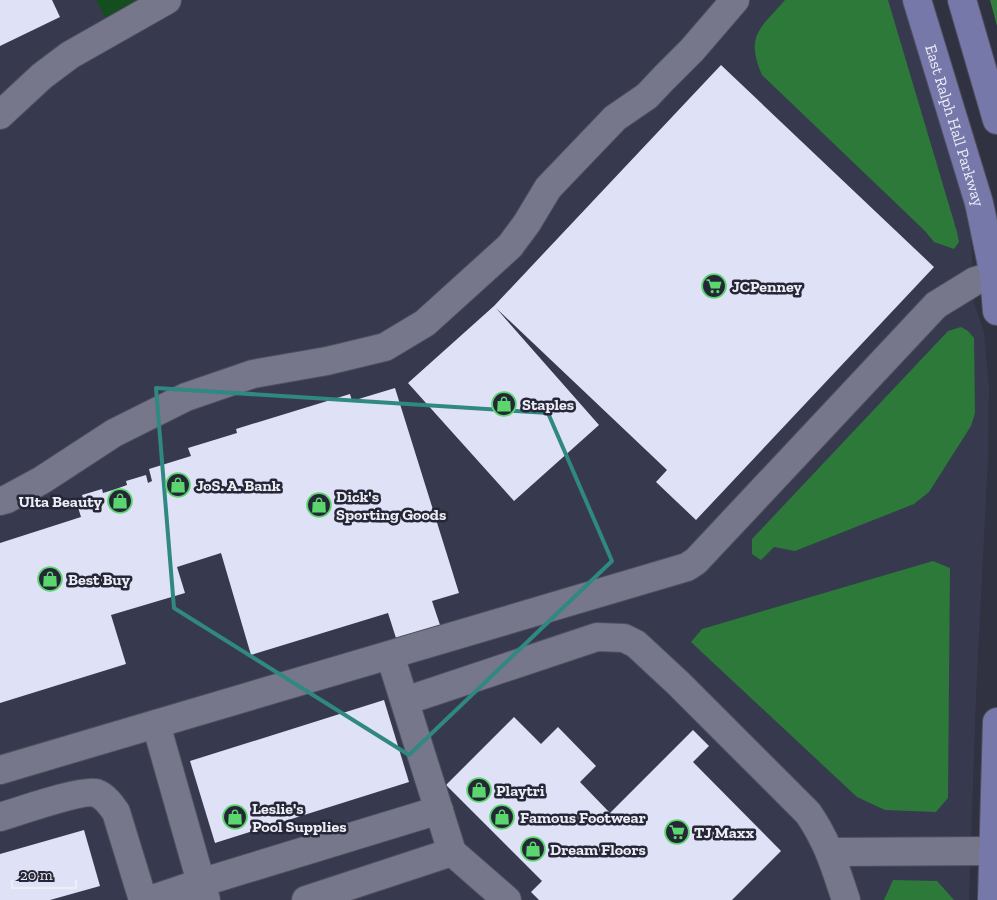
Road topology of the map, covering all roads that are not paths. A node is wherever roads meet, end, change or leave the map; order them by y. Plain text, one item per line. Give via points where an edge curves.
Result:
1 (167, 0) edge
2 (735, 0) edge
3 (917, 0) edge
4 (962, 0) edge
5 (0, 115) edge
6 (997, 120) edge
7 (995, 274) edge
8 (997, 311) edge
9 (0, 501) edge
10 (390, 655) junction
11 (405, 701) junction
12 (997, 722) edge
13 (156, 724) junction
14 (0, 770) edge
15 (439, 810) junction
16 (0, 817) edge
17 (993, 851) junction
18 (452, 852) junction
19 (830, 852) junction
20 (203, 891) edge
21 (143, 900) edge
22 (150, 900) edge
23 (306, 900) edge
24 (507, 900) edge
25 (846, 900) edge
26 (992, 900) edge

1 - 5 lane via 70,55
2 - 9 lane via 687,56 647,96 615,118 548,188 510,246 425,323 384,346 253,374 186,397 114,433 42,480
3 - 7 main road, East Ralph Hall Parkway via 979,203
4 - 6 main road
7 - 8 main road, East Ralph Hall Parkway
7 - 10 lane via 975,281 936,305 687,567
10 - 11 lane
10 - 13 lane
11 - 15 lane
11 - 19 lane via 597,638 624,638 636,644 678,683 808,813
12 - 17 main road
13 - 14 lane
13 - 20 lane
15 - 18 lane
15 - 20 lane
16 - 21 lane via 73,795 96,793 116,812
17 - 19 lane
17 - 26 main road
18 - 23 lane
18 - 24 lane
19 - 25 lane
20 - 22 lane

